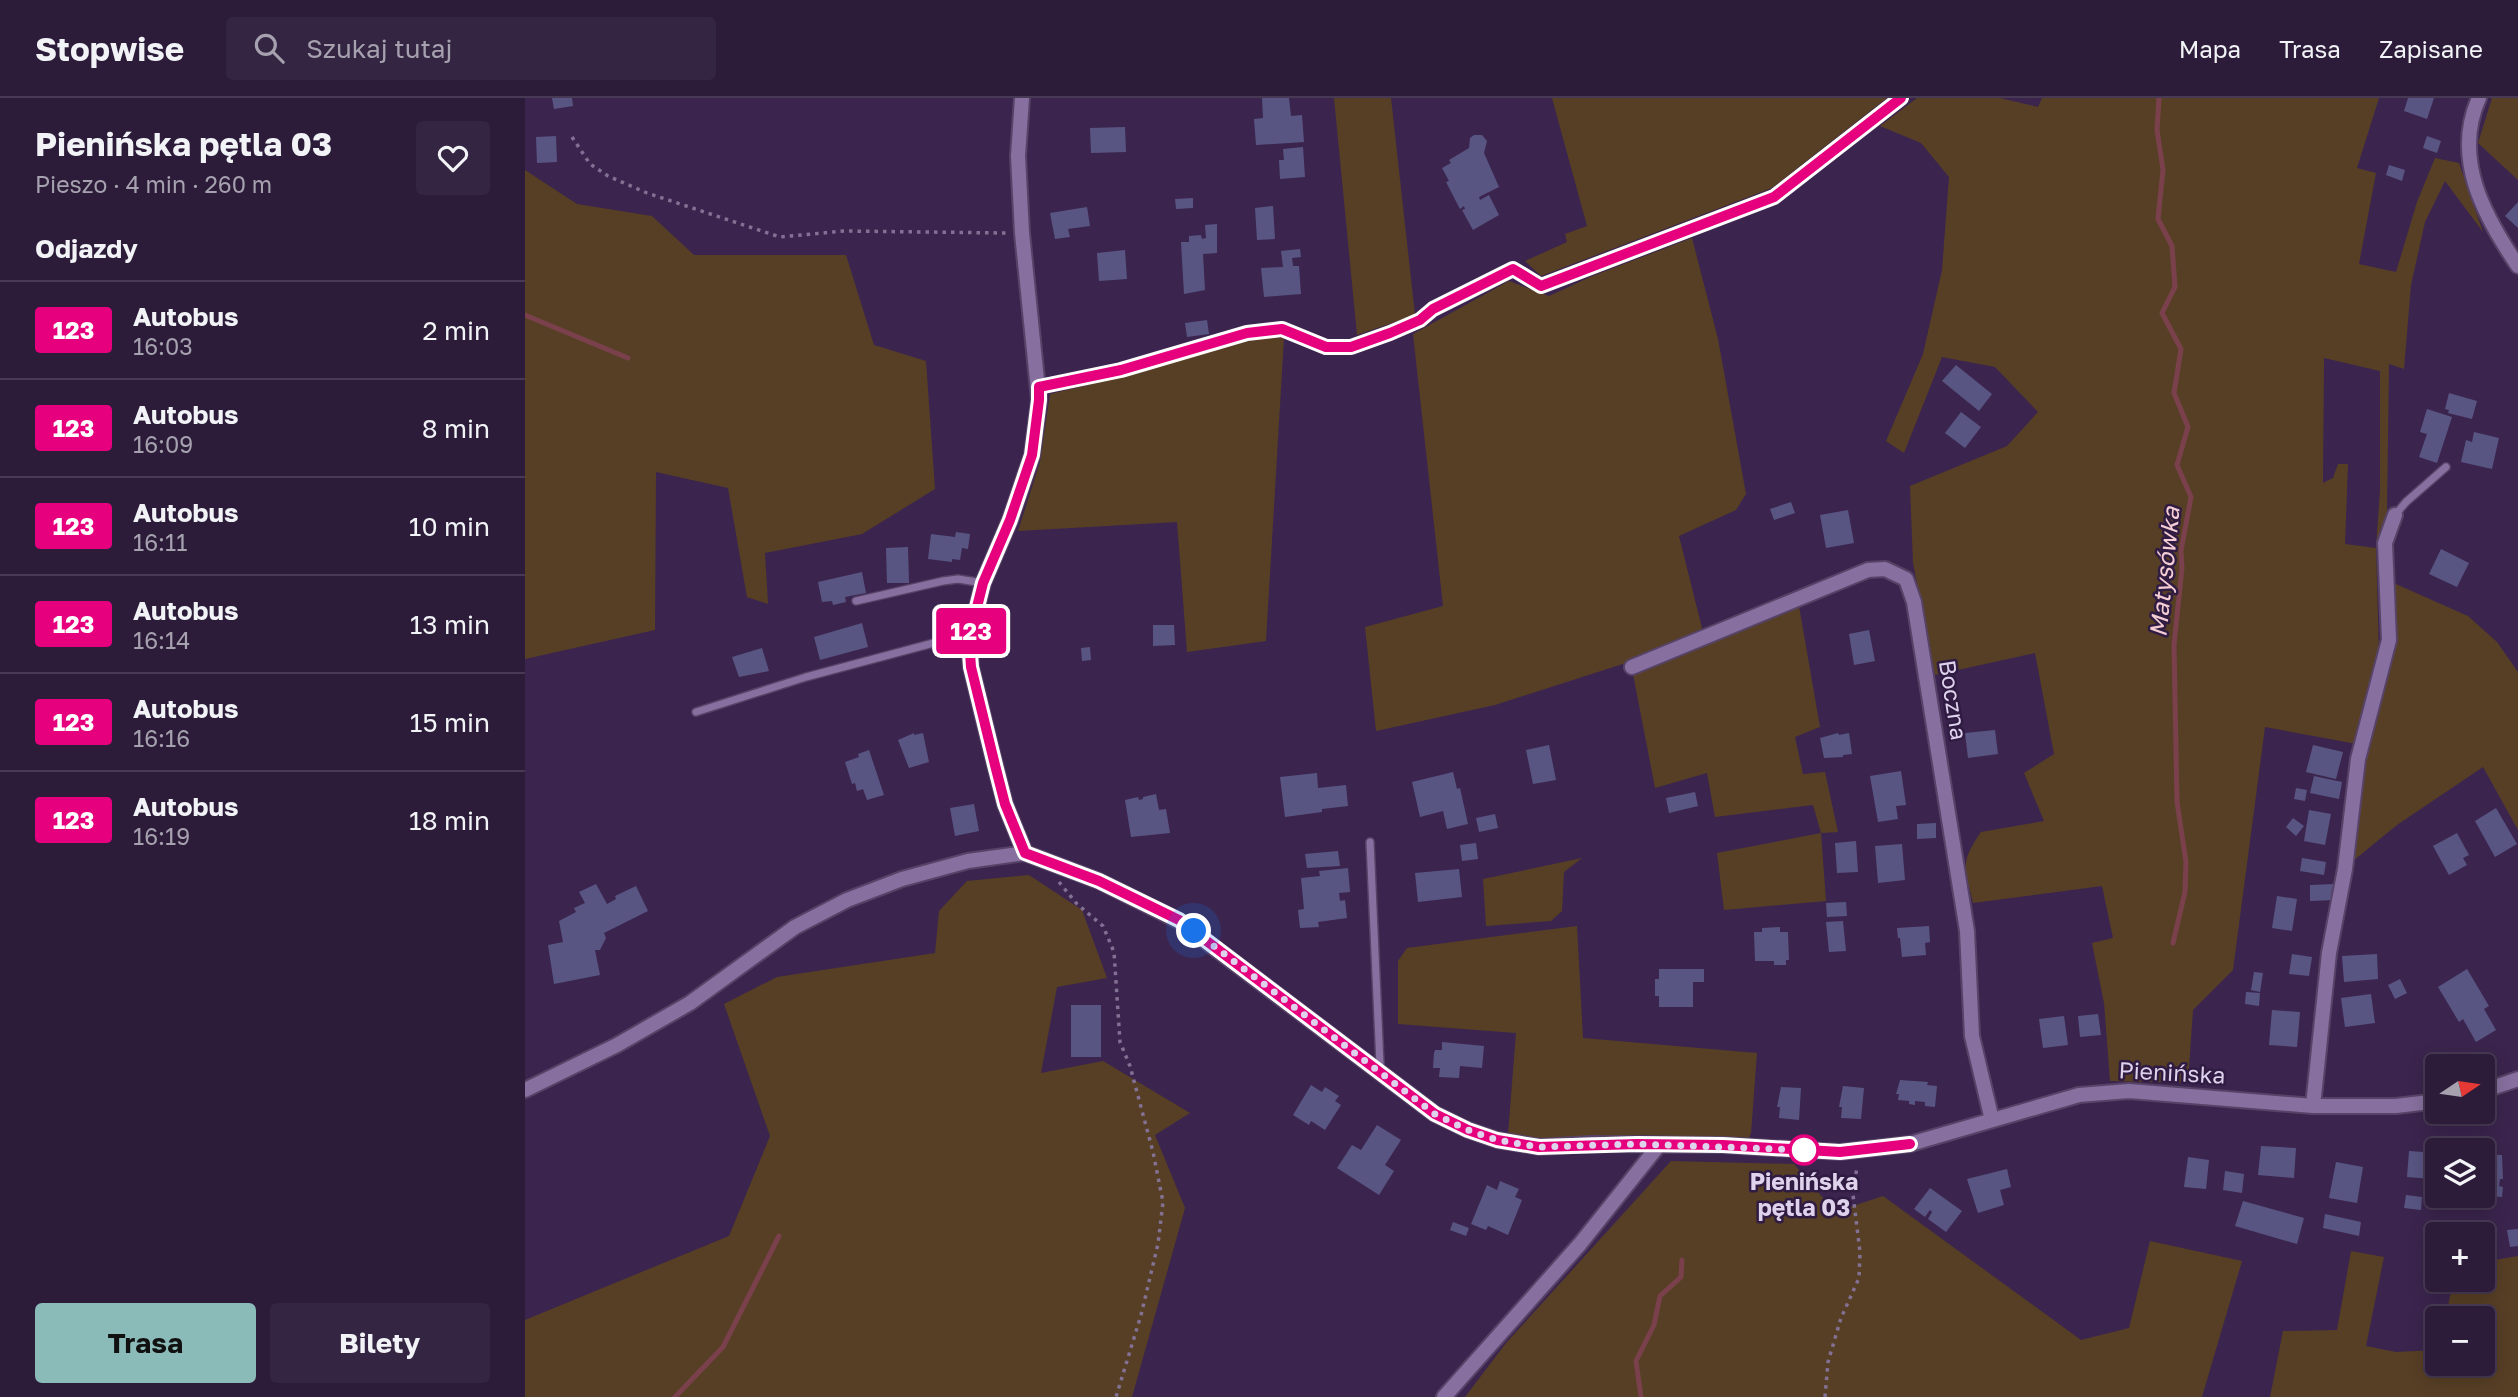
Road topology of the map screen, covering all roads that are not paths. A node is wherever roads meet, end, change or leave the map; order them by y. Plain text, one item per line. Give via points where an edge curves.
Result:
1 (1022, 98) edge
2 (1901, 98) edge
3 (2479, 98) edge
4 (2518, 266) edge
5 (1039, 387) junction
6 (2446, 467) dead end
7 (2395, 515) joint
8 (983, 583) junction
9 (856, 601) dead end
10 (969, 639) junction
11 (1632, 667) dead end
12 (696, 712) dead end
13 (1370, 842) dead end
14 (1025, 853) junction
15 (1378, 1070) junction
16 (2518, 1079) edge
17 (2495, 1087) edge
18 (525, 1090) edge
19 (2425, 1103) edge
20 (2313, 1106) junction
21 (1991, 1120) junction
22 (1658, 1145) junction
23 (1444, 1397) edge

1 - 5 street via 1018,156 1022,233
2 - 5 lane via 1774,197 1541,286 1513,269 1420,320 1351,347 1326,347 1282,329 1247,333 1121,370
3 - 4 street via 2469,133 2468,159 2482,205
5 - 8 street via 1032,455
6 - 7 lane
7 - 20 street via 2385,544 2389,640 2358,759 2329,953
8 - 9 lane via 958,579
8 - 10 street
10 - 12 lane via 941,641 806,677
10 - 14 street via 971,667 1005,804
11 - 21 street, Boczna via 1868,570 1885,569 1906,579 1914,602 1967,931 1972,1036
13 - 15 lane
14 - 15 street, Pienińska via 1099,881 1179,920
14 - 18 street via 955,865 847,900 795,927 690,1003
15 - 22 street, Pienińska via 1435,1114 1497,1140 1539,1147
16 - 17 street
19 - 20 street, Pienińska
20 - 21 street, Pienińska via 2129,1091 2079,1095
21 - 22 street, Pienińska via 1910,1144 1840,1152
22 - 23 street via 1580,1244

